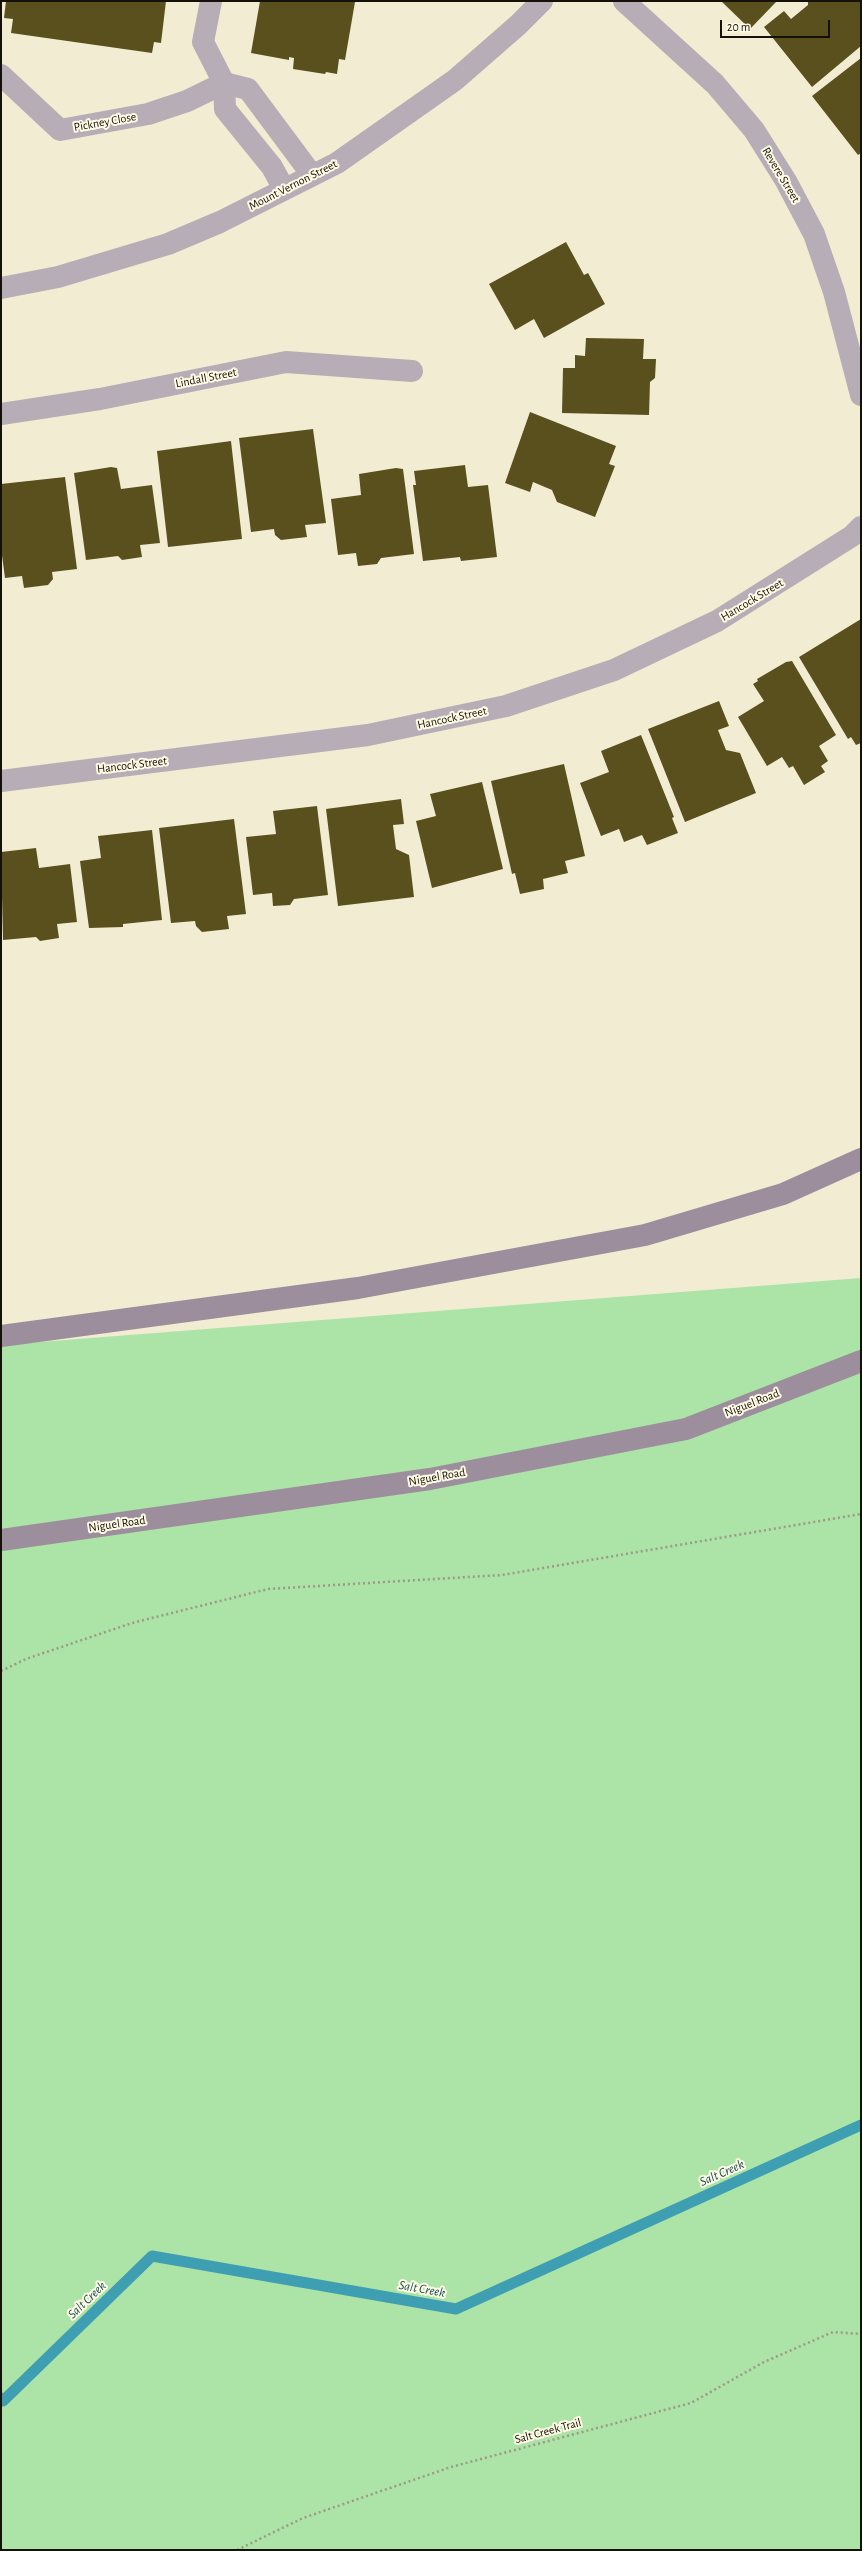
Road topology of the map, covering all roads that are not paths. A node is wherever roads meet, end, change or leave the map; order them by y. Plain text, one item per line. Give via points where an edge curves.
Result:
1 (211, 1) edge
2 (542, 1) edge
3 (624, 1) edge
4 (1, 75) edge
5 (224, 83) junction
6 (312, 175) junction
7 (284, 189) junction
8 (1, 288) edge
9 (412, 371) dead end
10 (861, 395) edge
11 (1, 414) edge
12 (861, 527) edge
13 (1, 782) edge
14 (861, 1159) edge
15 (1, 1336) edge
16 (861, 1362) edge
17 (1, 1540) edge

1 - 5 street via 203,42
2 - 6 street, Mount Vernon Street via 456,80 343,159
3 - 10 street, Revere Street via 715,84 754,130 786,181 814,234 834,292
4 - 5 street, Pickney Close via 60,130 148,114 187,101
5 - 6 street via 248,89
5 - 7 street via 225,109 272,167
6 - 7 street, Mount Vernon Street
7 - 8 street, Mount Vernon Street via 220,222 168,244 58,277
9 - 11 street, Lindall Street via 286,362 100,399
12 - 13 street, Hancock Street via 846,540 717,621 614,670 506,706 368,735
14 - 15 main road via 783,1194 645,1234 358,1288
16 - 17 main road, Niguel Road via 686,1429 430,1479

